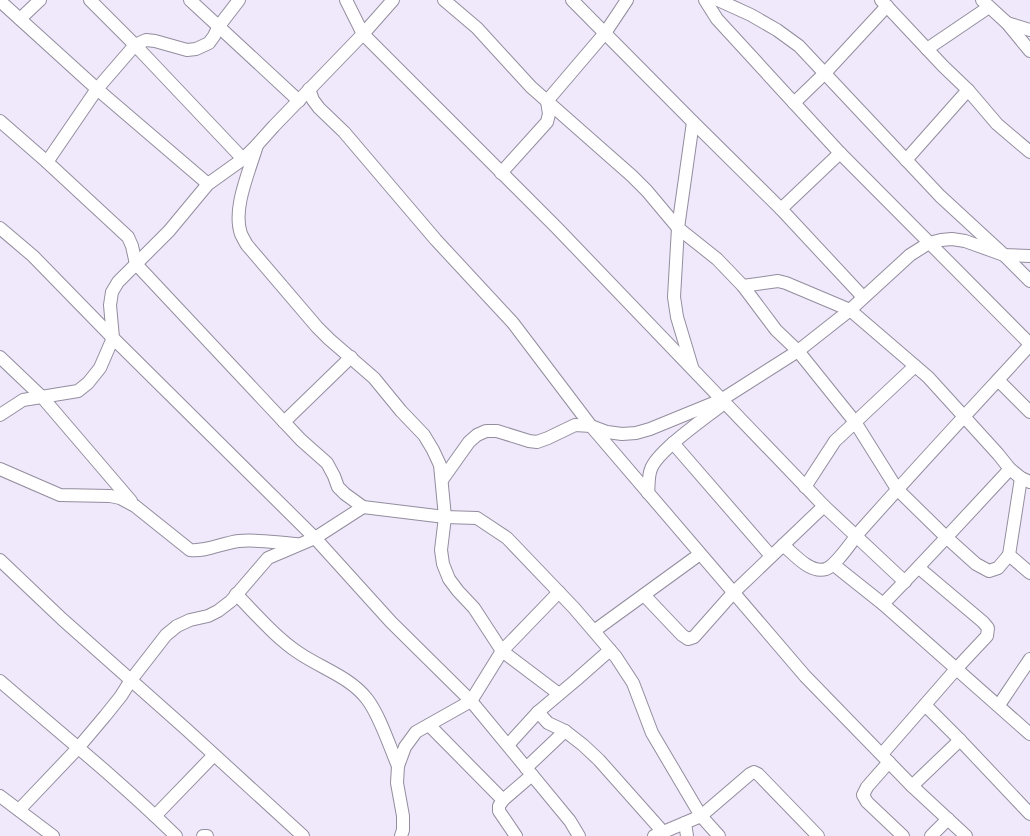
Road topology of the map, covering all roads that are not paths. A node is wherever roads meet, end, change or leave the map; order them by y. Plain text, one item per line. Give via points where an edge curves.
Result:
1 (40, 0) edge
2 (90, 0) edge
3 (190, 0) edge
4 (239, 0) edge
5 (346, 0) edge
6 (393, 0) edge
7 (444, 0) edge
8 (572, 0) edge
9 (627, 0) edge
10 (705, 0) edge
11 (718, 0) edge
12 (0, 1) edge
13 (884, 3) edge
14 (986, 3) edge
15 (20, 19) junction
16 (1007, 23) junction
17 (219, 26) junction
18 (1030, 30) edge
19 (605, 33) junction
20 (363, 34) junction
21 (135, 45) junction
22 (927, 49) junction
23 (1030, 51) edge
24 (825, 73) junction
25 (97, 89) junction
26 (309, 89) junction
27 (968, 90) junction
28 (299, 101) junction
29 (547, 101) junction
30 (794, 103) junction
31 (0, 121) edge
32 (693, 122) junction
33 (258, 145) junction
34 (1030, 151) edge
35 (840, 153) junction
36 (243, 159) junction
37 (906, 160) junction
38 (47, 162) junction
39 (501, 173) junction
40 (208, 184) junction
41 (781, 209) junction
42 (0, 228) edge
43 (678, 228) junction
44 (929, 243) junction
45 (1004, 255) junction
46 (1030, 256) edge
47 (136, 264) junction
48 (1030, 281) edge
49 (743, 286) junction
50 (863, 298) junction
51 (850, 310) junction
52 (113, 338) junction
53 (1030, 344) edge
54 (798, 351) junction
55 (0, 357) edge
56 (351, 357) junction
57 (915, 366) junction
58 (693, 370) junction
59 (998, 380) junction
60 (42, 397) junction
61 (723, 402) junction
62 (1030, 412) edge
63 (0, 415) edge
64 (964, 416) junction
65 (284, 422) junction
66 (855, 422) junction
67 (591, 426) junction
68 (673, 444) junction
69 (0, 469) edge
70 (1010, 469) junction
71 (442, 480) junction
72 (1026, 480) edge
73 (805, 487) junction
74 (897, 489) junction
75 (648, 493) junction
76 (135, 506) junction
77 (824, 506) junction
78 (363, 507) junction
79 (445, 517) junction
80 (856, 536) junction
81 (946, 537) junction
82 (314, 538) junction
83 (300, 544) junction
84 (783, 545) junction
85 (700, 554) junction
86 (1010, 555) junction
87 (771, 556) junction
88 (0, 560) edge
89 (834, 565) junction
90 (919, 568) junction
91 (1030, 573) edge
92 (905, 582) junction
93 (559, 592) junction
94 (733, 592) junction
95 (236, 594) junction
96 (644, 595) junction
97 (883, 604) junction
98 (594, 631) junction
99 (610, 650) junction
100 (502, 651) junction
101 (1030, 659) edge
102 (957, 668) junction
103 (131, 680) junction
104 (0, 681) edge
105 (559, 694) junction
106 (471, 701) junction
107 (925, 705) junction
108 (999, 705) junction
109 (538, 712) junction
110 (429, 725) junction
111 (565, 731) junction
112 (1030, 734) edge
113 (960, 740) junction
114 (508, 745) junction
115 (78, 748) junction
116 (214, 755) junction
117 (885, 758) junction
118 (398, 766) junction
119 (529, 772) junction
120 (912, 786) junction
121 (0, 796) edge
122 (503, 800) junction
123 (19, 810) junction
124 (1030, 814) edge
125 (155, 816) junction
126 (701, 816) junction
127 (948, 819) junction
128 (685, 822) junction
129 (658, 834) edge
130 (53, 836) edge
131 (176, 836) edge
132 (203, 836) edge
133 (207, 836) edge
134 (303, 836) edge
135 (401, 836) edge
136 (516, 836) edge
137 (579, 836) edge
138 (687, 836) edge
139 (719, 836) edge
140 (818, 836) edge
141 (903, 836) edge
142 (931, 836) edge
143 (966, 836) edge

1 - 15 street
2 - 21 street
3 - 17 street
4 - 17 street
5 - 20 street
6 - 20 street
7 - 29 street via 477,28
8 - 19 street
9 - 19 street
10 - 30 street via 717,19
11 - 24 street via 777,30 799,46
12 - 15 street
13 - 22 street
13 - 24 street
14 - 16 street
14 - 22 street
15 - 25 street
16 - 18 street
16 - 23 street
17 - 21 street via 209,43 196,49 187,50 146,40
17 - 28 street
19 - 29 street
19 - 32 street
20 - 26 street
20 - 39 street
21 - 25 street
21 - 36 street
22 - 27 street
24 - 30 street
24 - 37 street
25 - 38 street
25 - 40 street
26 - 28 street
26 - 67 street via 319,108 344,132 436,240 513,323
27 - 34 street via 998,124
27 - 37 street
28 - 33 street via 285,113
29 - 39 street via 547,122
29 - 43 street via 632,176
30 - 35 street
31 - 38 street
32 - 41 street
32 - 43 street
33 - 36 street
33 - 56 street via 239,206 241,234 247,245 317,327
35 - 41 street
35 - 44 street
36 - 40 street
37 - 45 street via 940,196
38 - 47 street via 128,237
39 - 58 street
40 - 47 street via 169,231
41 - 50 street
42 - 52 street via 33,256
43 - 49 street via 717,259
43 - 58 street via 674,297 677,317
44 - 45 street via 952,238
44 - 50 street via 910,255
44 - 53 street
45 - 46 street
45 - 48 street
47 - 52 street via 112,292 110,305
47 - 65 street
49 - 51 street via 786,282
49 - 54 street via 776,330
50 - 51 street
51 - 54 street
51 - 57 street
52 - 60 street via 100,368 88,383 78,391
52 - 82 street
53 - 59 street
54 - 61 street
54 - 66 street
55 - 60 street
56 - 65 street
56 - 71 street via 374,378 424,435 440,465
57 - 64 street
57 - 66 street
58 - 61 street
59 - 62 street
59 - 64 street
60 - 63 street via 23,400
60 - 76 street
61 - 67 street via 636,433 607,432
61 - 68 street
61 - 73 street
64 - 70 street
64 - 74 street
65 - 78 street via 327,463 338,487
66 - 73 street via 835,441
66 - 74 street
67 - 71 street via 575,425 538,442 497,431 486,431 469,442
67 - 75 street
68 - 75 street via 655,461 650,470
68 - 87 street
69 - 76 street via 60,495 110,496
70 - 72 street
70 - 81 street
71 - 79 street
72 - 86 street
73 - 77 street
74 - 80 street
74 - 81 street
75 - 85 street
76 - 83 street via 190,550 197,551 246,540
77 - 80 street
77 - 84 street
78 - 79 street
78 - 82 street
79 - 93 street via 477,518 484,521 507,538
79 - 100 street via 441,550 443,564 449,578 474,608
80 - 89 street
80 - 92 street
81 - 86 street via 976,564 989,571 998,568
81 - 90 street
82 - 83 street
82 - 106 street via 391,622
83 - 95 street via 268,558
84 - 87 street
84 - 89 street via 811,568 826,569
85 - 94 street
85 - 96 street
86 - 91 street
87 - 94 street
88 - 103 street
89 - 97 street
90 - 92 street
90 - 102 street via 988,628 987,636
92 - 97 street
93 - 98 street
93 - 100 street
94 - 96 street via 694,637 688,639 682,636
94 - 117 street via 805,676
95 - 103 street via 218,611 190,620 166,635
95 - 118 street via 285,643 354,686 366,698 374,710
96 - 98 street
97 - 102 street
98 - 99 street
99 - 105 street
99 - 126 street via 633,683 652,733
100 - 105 street
100 - 106 street
101 - 108 street
102 - 107 street
102 - 108 street
103 - 115 street
103 - 116 street
104 - 115 street
105 - 109 street
106 - 110 street
106 - 114 street
107 - 113 street
107 - 117 street
108 - 112 street
109 - 111 street via 548,723
109 - 114 street
110 - 118 street via 416,732 405,746
110 - 122 street
111 - 119 street
111 - 129 street via 599,760
113 - 120 street
113 - 124 street
114 - 119 street
115 - 123 street
115 - 125 street
116 - 125 street
116 - 134 street
117 - 120 street
117 - 141 street via 863,795 867,802
118 - 135 street via 397,783 403,816
119 - 122 street
119 - 137 street via 570,821
120 - 127 street
121 - 123 street
122 - 136 street via 499,811
123 - 130 street
125 - 131 street
126 - 128 street
126 - 139 street
126 - 140 street via 754,772
127 - 142 street
127 - 143 street
128 - 129 street
128 - 138 street
132 - 133 street

